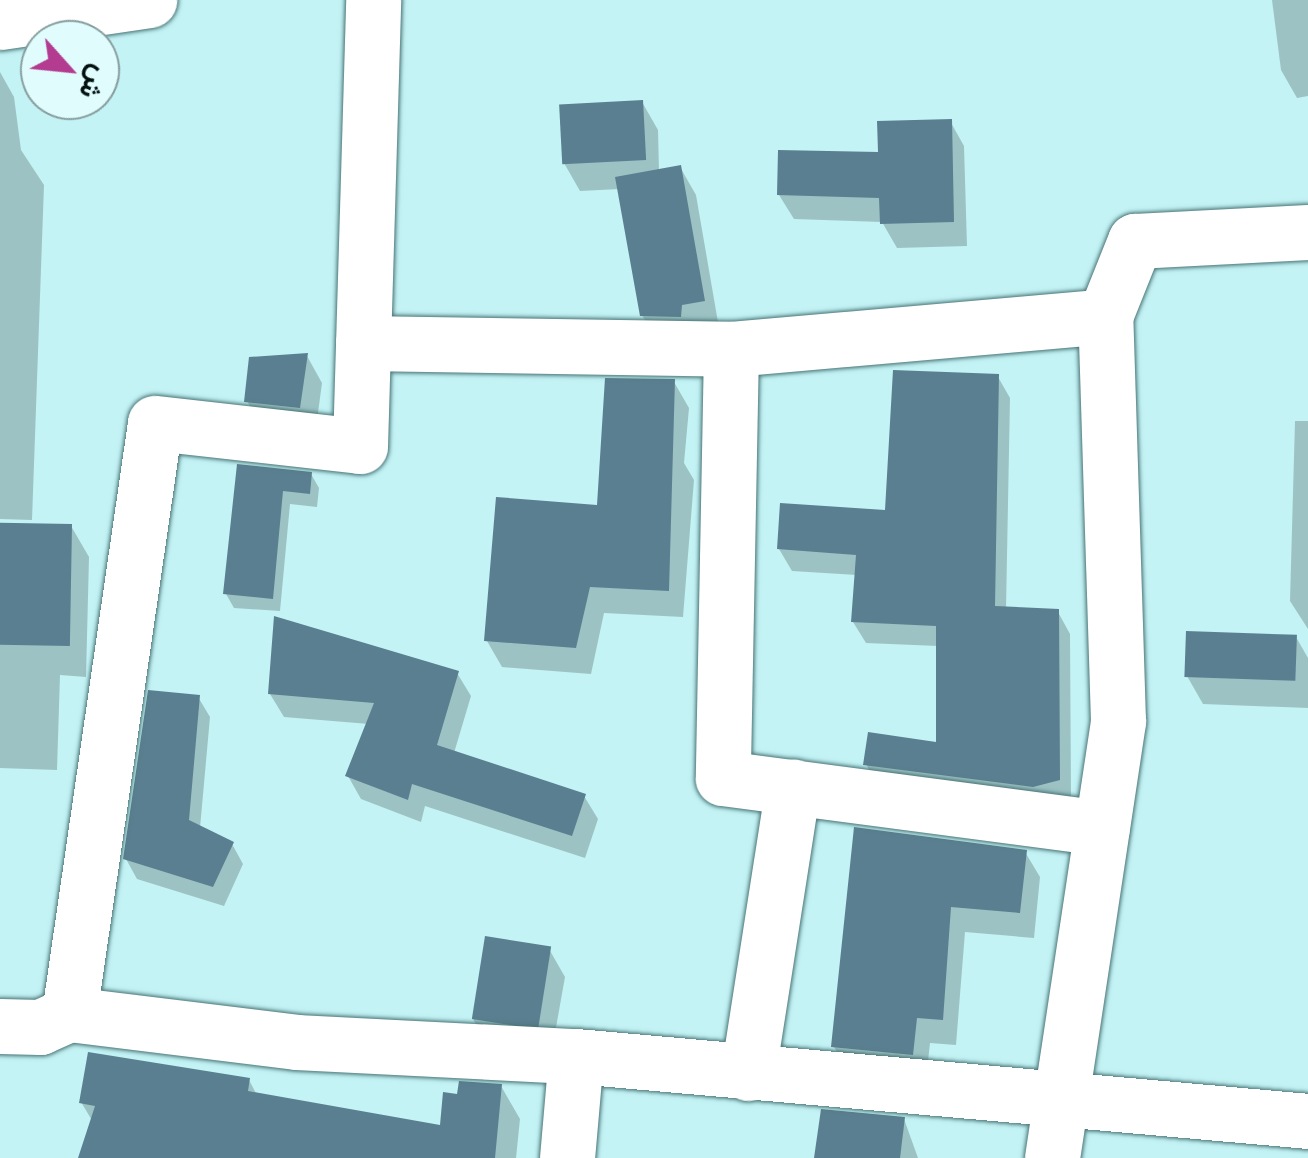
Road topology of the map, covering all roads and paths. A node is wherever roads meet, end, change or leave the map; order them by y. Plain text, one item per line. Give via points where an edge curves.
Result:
1 (149, 0) edge
2 (373, 0) edge
3 (0, 22) edge
4 (1308, 232) edge
5 (1105, 316) junction
6 (362, 343) junction
7 (731, 349) junction
8 (793, 787) junction
9 (1102, 828) junction
10 (69, 1014) junction
11 (0, 1026) edge
12 (576, 1056) junction
13 (748, 1073) junction
14 (1062, 1095) junction
15 (1308, 1121) edge
16 (567, 1158) edge
17 (1052, 1158) edge

1 - 3 street
2 - 6 street
4 - 5 street via 1135,241
5 - 7 street
5 - 9 street via 1118,722
6 - 7 street
6 - 10 street via 360,446 155,423
7 - 8 street via 724,778
8 - 9 street
8 - 13 street
9 - 14 street
10 - 11 street via 40,1027
10 - 12 street via 296,1042
12 - 13 street
12 - 16 street
13 - 14 street
14 - 15 street
14 - 17 street

